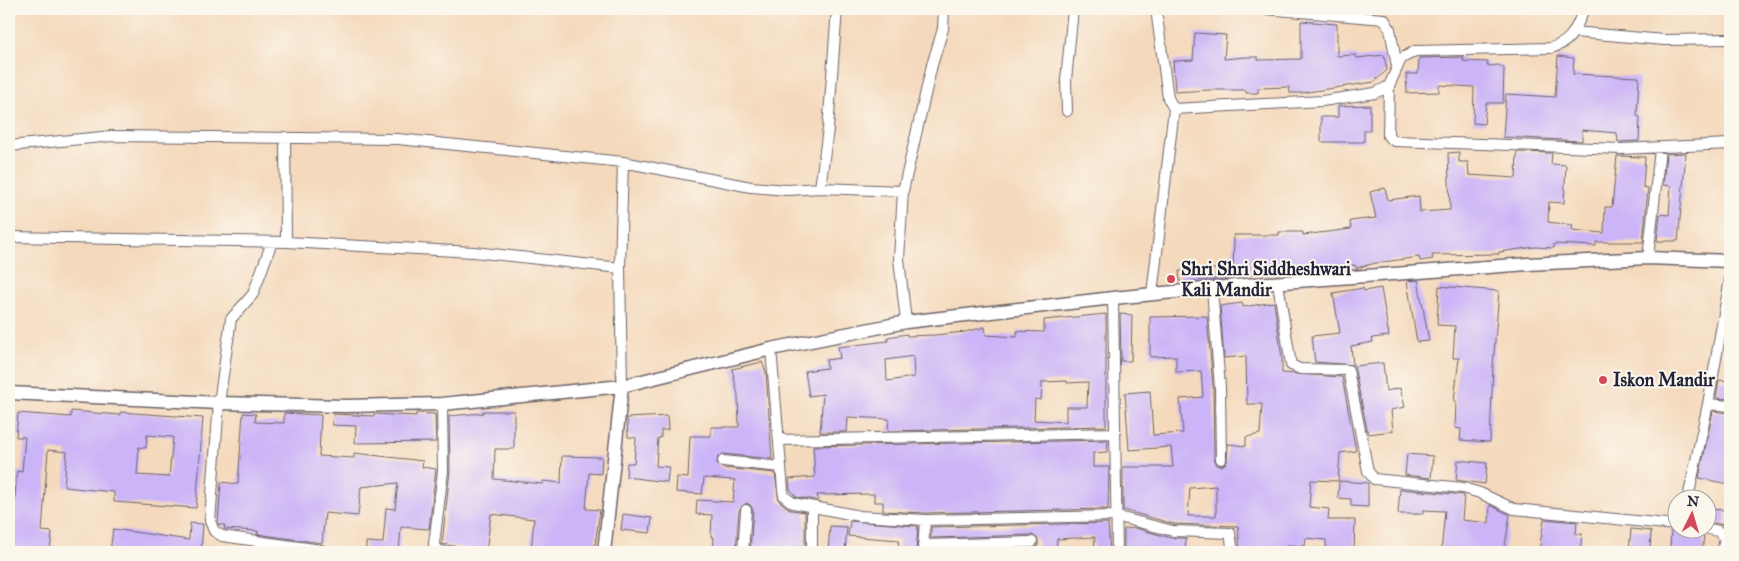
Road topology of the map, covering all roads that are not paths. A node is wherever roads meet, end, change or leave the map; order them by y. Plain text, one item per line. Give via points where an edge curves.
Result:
1 (837, 9) edge
2 (944, 9) edge
3 (1073, 9) edge
4 (1156, 9) edge
5 (1265, 9) edge
6 (1584, 9) edge
7 (1574, 32) junction
8 (1730, 39) edge
9 (1397, 66) junction
10 (1389, 86) junction
11 (1174, 109) junction
12 (1067, 111) dead end
13 (285, 136) junction
14 (1730, 144) edge
15 (9, 146) edge
16 (1660, 148) junction
17 (623, 162) junction
18 (820, 188) junction
19 (904, 191) junction
20 (9, 238) edge
21 (272, 242) junction
22 (286, 242) junction
23 (1648, 258) junction
24 (1730, 261) edge
25 (620, 268) junction
26 (1730, 279) edge
27 (1278, 283) junction
28 (1212, 289) junction
29 (1152, 294) junction
30 (1113, 298) junction
31 (906, 322) junction
32 (771, 349) junction
33 (622, 386) junction
34 (9, 393) edge
35 (219, 403) junction
36 (442, 404) junction
37 (1708, 404) junction
38 (1730, 406) edge
39 (1114, 433) junction
40 (779, 440) junction
41 (1221, 459) dead end
42 (723, 461) dead end
43 (781, 467) junction
44 (1690, 488) edge
45 (812, 508) junction
46 (746, 510) dead end
47 (1115, 516) junction
48 (925, 520) junction
49 (1666, 524) edge
50 (1716, 530) edge
51 (1728, 539) edge
52 (1032, 542) dead end
53 (267, 548) edge
54 (923, 548) edge
55 (321, 552) edge
56 (444, 552) edge
57 (604, 552) edge
58 (743, 552) edge
59 (812, 552) edge
60 (1117, 552) edge
61 (1233, 552) edge
62 (1722, 552) edge

1 - 18 street
2 - 19 street
3 - 12 street via 1066,80
4 - 11 street via 1168,98
5 - 9 street via 1384,19 1390,29
6 - 7 street
7 - 8 street via 1664,40
7 - 9 street via 1568,41 1550,48 1415,51 1408,53
9 - 10 street
10 - 11 street via 1375,93 1322,101
10 - 16 street via 1388,136 1394,141
11 - 29 street
13 - 15 street via 112,136
13 - 17 street via 398,139
13 - 22 street
14 - 16 street
16 - 23 street
17 - 18 street via 751,187
17 - 25 street
18 - 19 street
19 - 31 street via 899,259
20 - 21 street
21 - 22 street
21 - 35 street via 253,294 231,317
22 - 25 street via 474,252
23 - 24 street
23 - 27 street
25 - 33 street
26 - 37 street
27 - 28 street
27 - 49 street via 1292,365 1300,369 1348,370 1368,472 1374,479 1463,488 1514,509
28 - 29 street
28 - 41 street via 1220,387
29 - 30 street
30 - 31 street
30 - 39 street
31 - 32 street
32 - 33 street
32 - 40 street
33 - 36 street
33 - 57 street
34 - 35 street
35 - 36 street
35 - 53 street via 211,526 222,536
36 - 56 street via 443,471 434,540 436,548
37 - 38 street
37 - 44 street
39 - 40 street
39 - 47 street
40 - 43 street
42 - 43 street
43 - 45 street via 784,496 793,503
45 - 48 street via 860,516
45 - 59 street
46 - 58 street
47 - 48 street
47 - 60 street
47 - 61 street via 1173,531 1230,533
48 - 54 street
50 - 51 street
51 - 62 street
52 - 54 street
53 - 55 street

